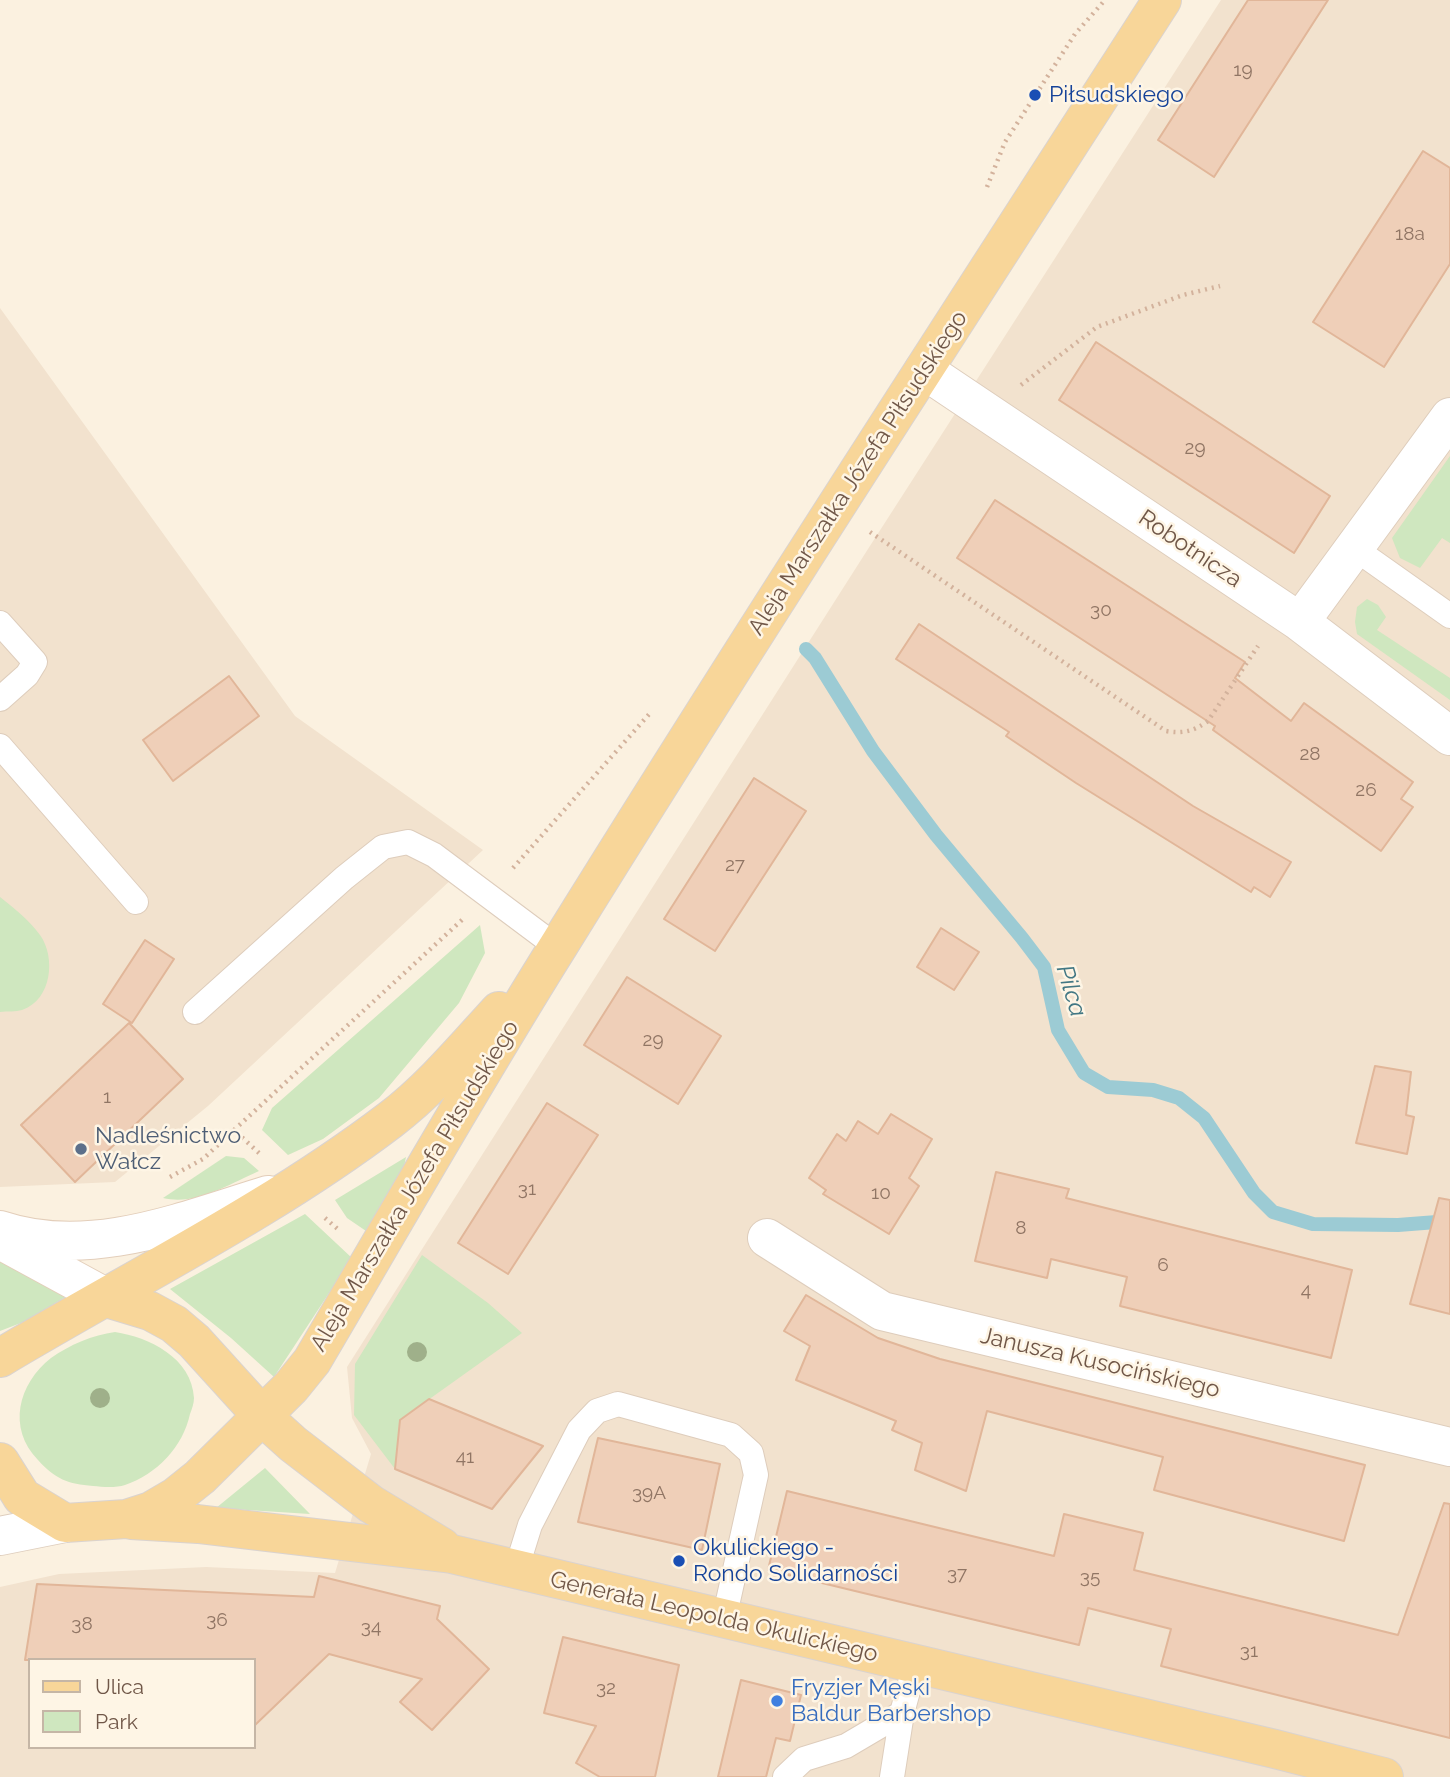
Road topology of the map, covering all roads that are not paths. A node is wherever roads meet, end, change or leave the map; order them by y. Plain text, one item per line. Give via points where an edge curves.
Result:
1 (1162, 0) edge
2 (924, 370) junction
3 (1450, 417) edge
4 (1354, 548) junction
5 (1450, 615) edge
6 (1291, 617) junction
7 (0, 623) edge
8 (0, 699) edge
9 (1450, 736) edge
10 (0, 747) edge
11 (136, 902) dead end
12 (557, 947) junction
13 (195, 1012) dead end
14 (293, 1187) junction
15 (0, 1230) edge
16 (767, 1238) dead end
17 (0, 1240) edge
18 (107, 1298) junction
19 (0, 1358) edge
20 (263, 1417) junction
21 (1450, 1447) edge
22 (0, 1462) edge
23 (126, 1519) junction
24 (65, 1523) junction
25 (0, 1536) edge
26 (452, 1554) junction
27 (516, 1570) junction
28 (724, 1619) junction
29 (915, 1665) junction
30 (902, 1713) junction
31 (1343, 1772) edge
32 (785, 1777) edge
33 (892, 1777) edge
34 (1384, 1777) edge

1 - 2 main road, Aleja Marszałka Józefa Piłsudskiego
2 - 6 street, Robotnicza
2 - 12 main road, Aleja Marszałka Józefa Piłsudskiego
3 - 4 street
4 - 5 lane
4 - 6 street
6 - 9 street, Robotnicza
7 - 8 lane via 35,662
10 - 11 lane
12 - 13 lane via 434,855 408,842 383,847 344,878
12 - 14 main road, Aleja Marszałka Józefa Piłsudskiego via 448,1067 402,1110
12 - 20 main road, Aleja Marszałka Józefa Piłsudskiego via 312,1361
14 - 15 street via 101,1240 69,1242
14 - 18 main road, Aleja Marszałka Józefa Piłsudskiego
16 - 21 street, Janusza Kusocińskiego via 882,1311
17 - 18 street
18 - 19 main road, Aleja Marszałka Józefa Piłsudskiego
18 - 20 main road, Generała Leopolda Okulickiego via 174,1324
20 - 23 main road, Aleja Marszałka Józefa Piłsudskiego via 175,1497
20 - 26 main road, Generała Leopolda Okulickiego via 371,1504
22 - 24 main road via 22,1497
23 - 24 main road
23 - 26 main road, Generała Leopolda Okulickiego
24 - 25 street
26 - 27 main road, Generała Leopolda Okulickiego
27 - 28 main road, Generała Leopolda Okulickiego
27 - 28 lane via 530,1525 579,1430 597,1411 618,1404 731,1435 751,1453 756,1475
28 - 29 main road, Generała Leopolda Okulickiego
29 - 30 lane
29 - 31 main road, Generała Leopolda Okulickiego
30 - 32 lane via 846,1746 804,1759
30 - 33 lane
31 - 34 main road, Generała Leopolda Okulickiego

